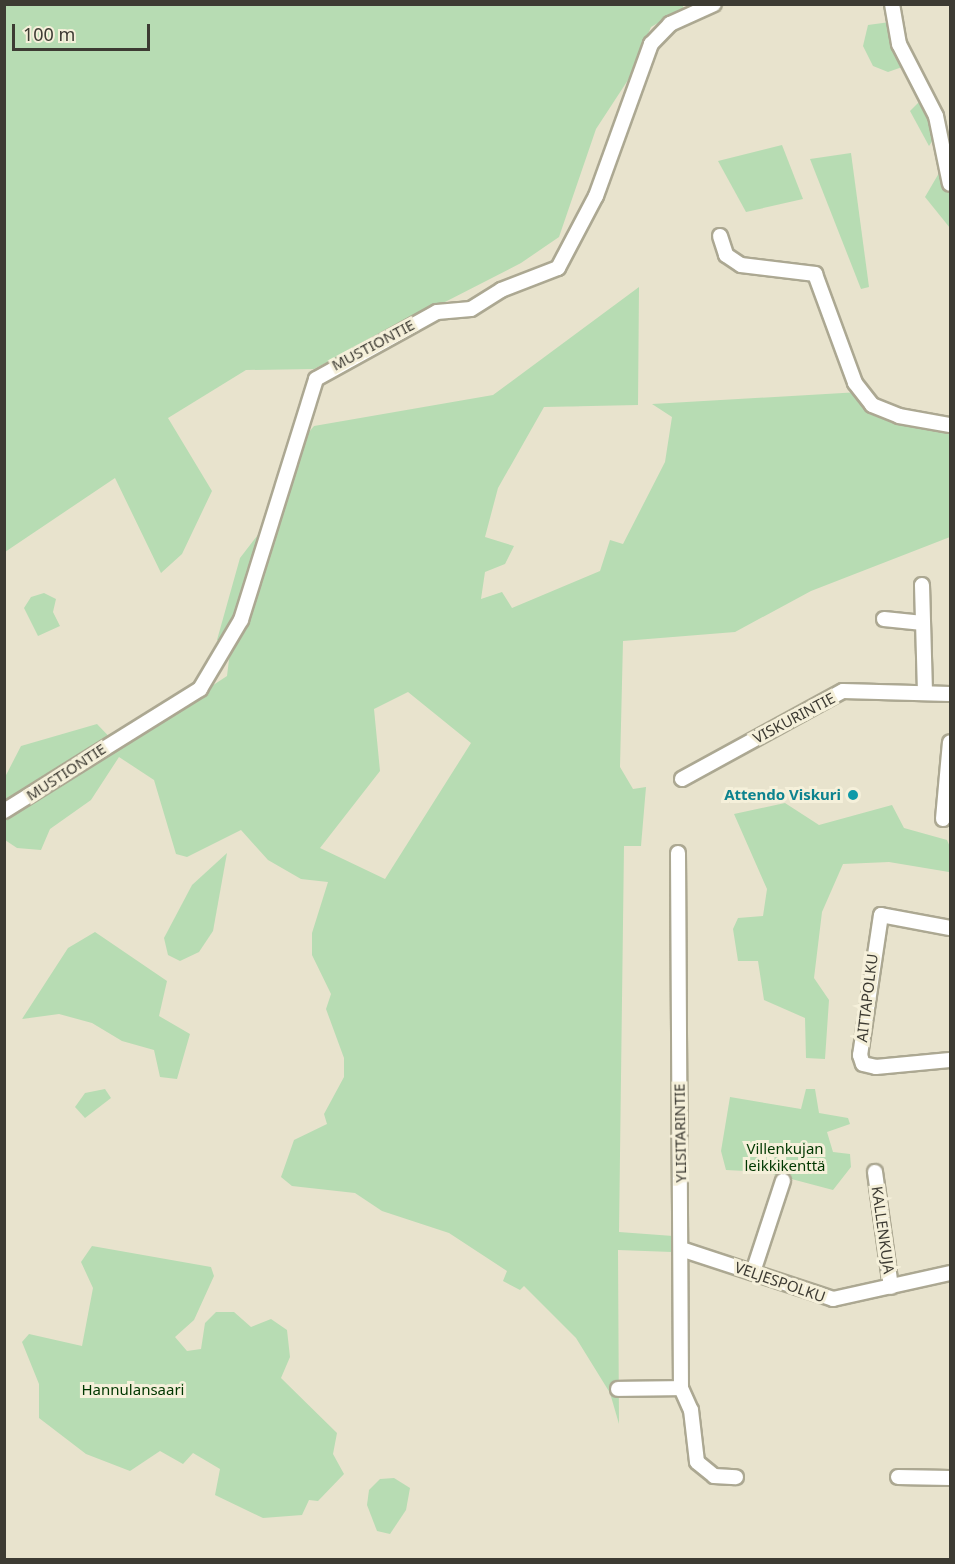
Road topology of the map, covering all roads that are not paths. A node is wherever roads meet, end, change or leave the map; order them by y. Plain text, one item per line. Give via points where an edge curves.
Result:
1 (714, 4) edge
2 (892, 4) edge
3 (951, 184) edge
4 (720, 236) dead end
5 (951, 425) edge
6 (922, 585) dead end
7 (884, 619) dead end
8 (923, 622) junction
9 (925, 692) junction
10 (951, 694) edge
11 (951, 742) edge
12 (682, 779) dead end
13 (4, 811) edge
14 (943, 819) dead end
15 (678, 854) dead end
16 (951, 928) edge
17 (951, 1060) edge
18 (875, 1172) dead end
19 (783, 1181) dead end
20 (681, 1249) junction
21 (753, 1272) junction
22 (951, 1273) edge
23 (891, 1287) junction
24 (681, 1388) junction
25 (618, 1389) dead end
26 (898, 1477) dead end
27 (736, 1478) dead end
28 (951, 1478) edge

1 - 13 street, MUSTIONTIE via 670,24 651,44 596,196 558,268 501,290 471,309 437,312 316,379 242,620 200,689
2 - 3 street via 899,44 936,116
4 - 5 street via 726,255 741,265 815,274 855,382 872,405 899,416
6 - 8 street
7 - 8 street
8 - 9 street
9 - 10 street, VISKURINTIE
9 - 12 street, VISKURINTIE via 843,691
11 - 14 street
15 - 20 street, YLISITARINTIE
16 - 17 street, AITTAPOLKU via 881,915 860,1055 863,1064 876,1067
18 - 23 street, KALLENKUJA
19 - 21 street
20 - 21 street, VELJESPOLKU
20 - 24 street, YLISITARINTIE
21 - 23 street, VELJESPOLKU via 833,1299
22 - 23 street, VELJESPOLKU
24 - 25 street
24 - 27 street, YLISITARINTIE via 692,1410 697,1462 714,1476
26 - 28 street

